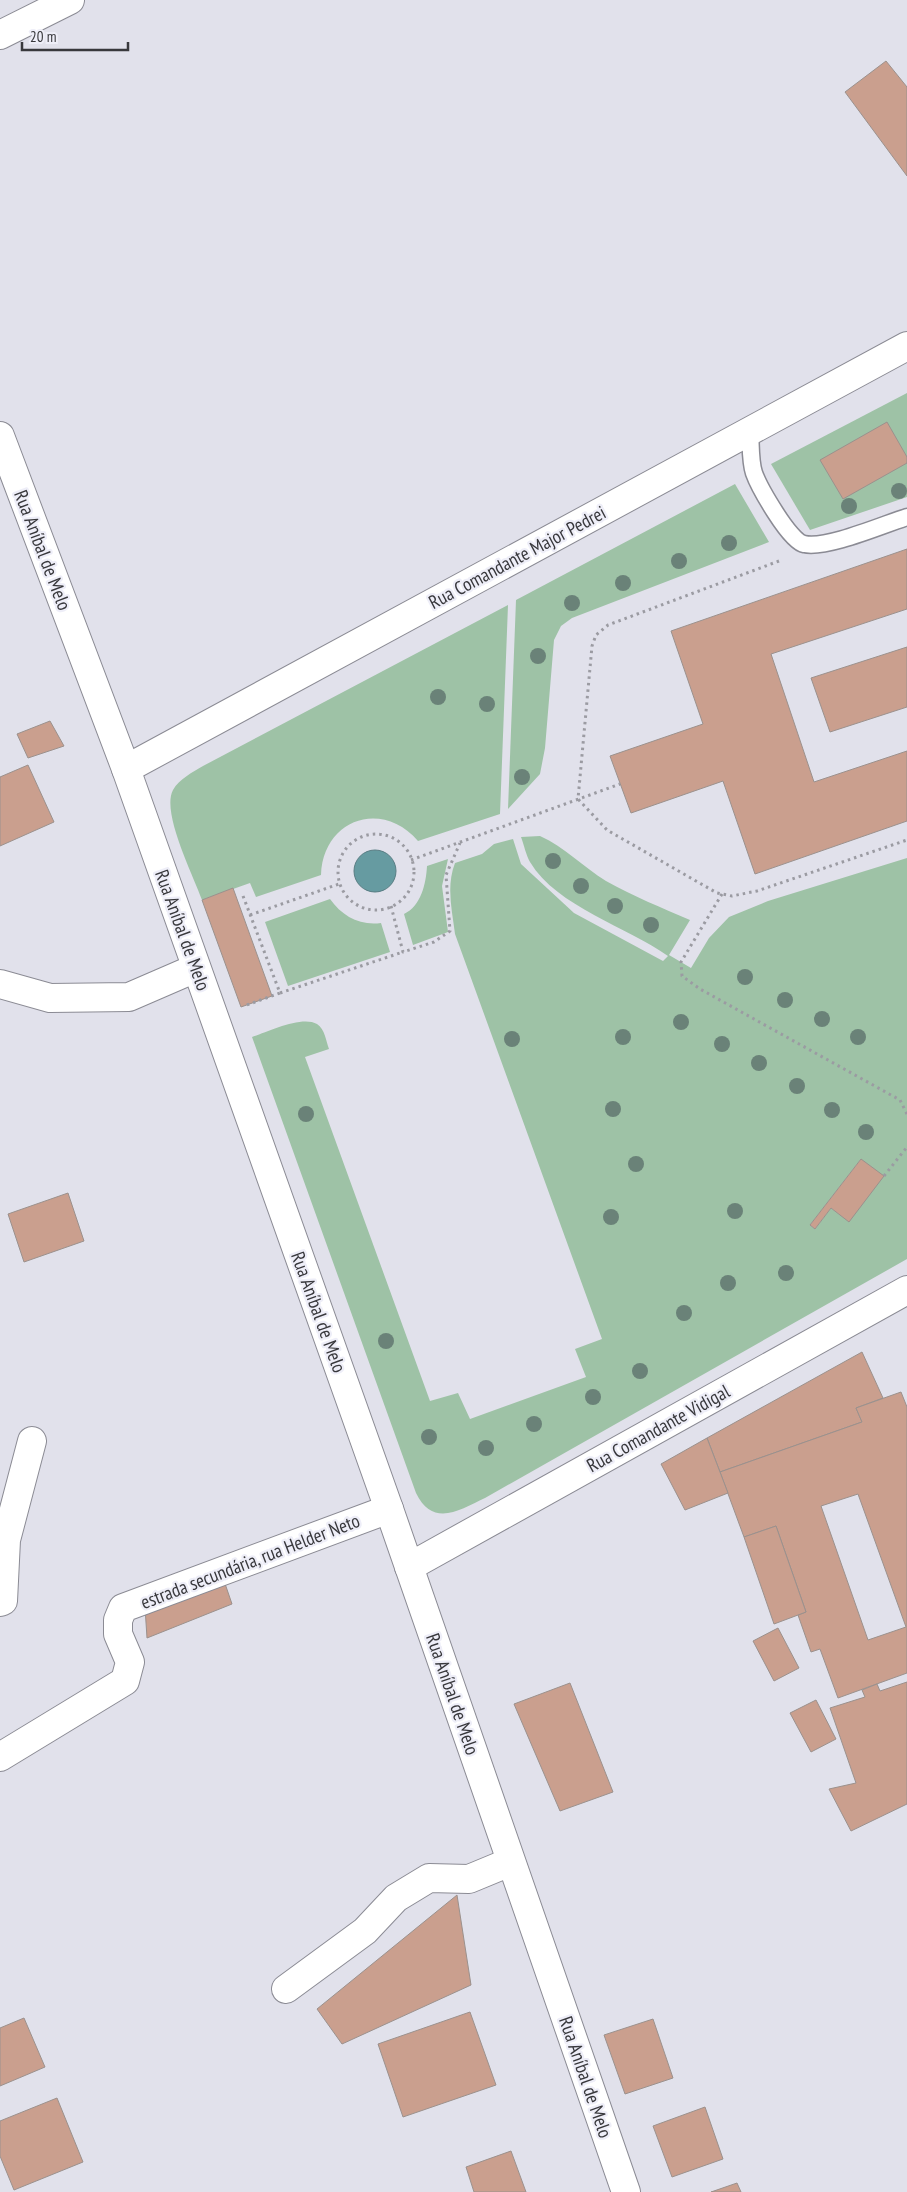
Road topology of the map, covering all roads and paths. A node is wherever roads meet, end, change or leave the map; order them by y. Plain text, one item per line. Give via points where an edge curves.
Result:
1 (70, 0) edge
2 (0, 35) edge
3 (907, 346) edge
4 (750, 431) junction
5 (0, 436) edge
6 (907, 517) edge
7 (783, 560) dead end
8 (126, 769) junction
9 (620, 784) dead end
10 (578, 799) junction
11 (907, 840) edge
12 (460, 842) junction
13 (411, 860) junction
14 (339, 884) junction
15 (722, 894) junction
16 (243, 896) dead end
17 (391, 906) junction
18 (250, 915) junction
19 (403, 952) junction
20 (196, 968) junction
21 (0, 984) edge
22 (280, 994) junction
23 (241, 1007) dead end
24 (907, 1114) edge
25 (907, 1147) edge
26 (884, 1176) dead end
27 (907, 1290) edge
28 (32, 1441) dead end
29 (389, 1509) junction
30 (409, 1567) junction
31 (0, 1602) edge
32 (0, 1757) edge
33 (510, 1862) junction
34 (286, 1989) dead end
35 (626, 2192) edge

1 - 2 street
3 - 4 street, Rua Comandante Major Pedrei
4 - 6 lane via 754,473 786,530 801,544 829,542
4 - 8 street, Rua Comandante Major Pedrei
5 - 8 street, Rua Aníbal de Melo
7 - 10 path via 608,625 596,635 592,646
8 - 20 street, Rua Aníbal de Melo
9 - 10 path
10 - 12 path
10 - 15 path via 607,830
11 - 15 path via 757,891 732,896
12 - 13 path
12 - 19 path via 446,875 450,931 434,942
13 - 14 path via 403,846 392,838 366,835 351,844 340,858
13 - 17 path via 413,882 407,894
14 - 17 path via 351,901 362,908 374,910
14 - 18 path
15 - 24 path via 682,962 682,976 900,1100
16 - 18 path
17 - 19 path
18 - 22 path
19 - 22 path
20 - 21 street via 129,997 50,998
20 - 29 street, Rua Aníbal de Melo
22 - 23 path
25 - 26 path
27 - 30 street, Rua Comandante Vidigal
28 - 31 street via 6,1540 3,1601
29 - 30 street, Rua Aníbal de Melo
29 - 32 street, estrada secundária, rua Helder Neto via 123,1608 118,1620 118,1634 130,1662 124,1681
30 - 33 street, Rua Aníbal de Melo
33 - 34 street via 469,1879 429,1878 396,1898 365,1931
33 - 35 street, Rua Aníbal de Melo

